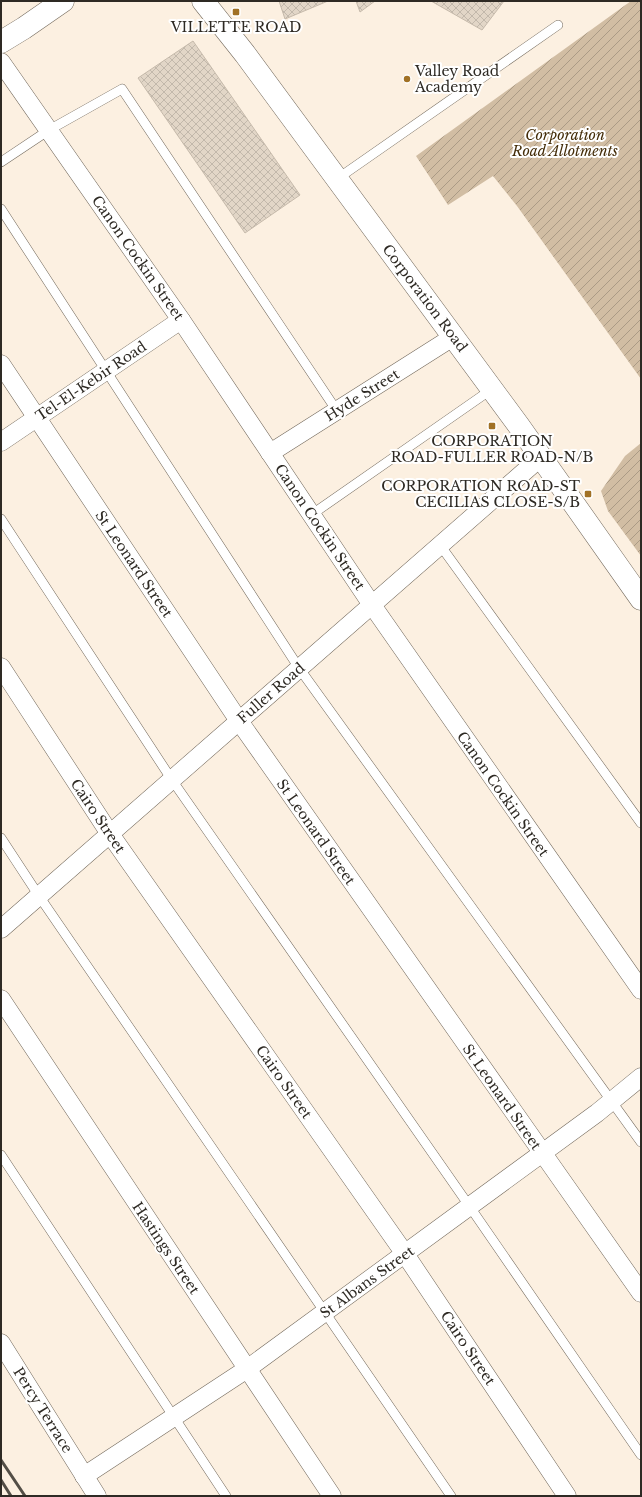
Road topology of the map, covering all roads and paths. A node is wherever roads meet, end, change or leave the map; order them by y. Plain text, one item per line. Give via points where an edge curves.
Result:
1 (203, 1) edge
2 (54, 4) edge
3 (558, 25) dead end
4 (1, 42) edge
5 (1, 62) edge
6 (49, 130) junction
7 (1, 162) edge
8 (337, 179) junction
9 (1, 209) edge
10 (182, 320) junction
11 (453, 337) junction
12 (1, 364) edge
13 (106, 372) junction
14 (492, 389) junction
15 (337, 411) junction
16 (37, 418) junction
17 (1, 442) edge
18 (270, 453) junction
19 (541, 457) junction
20 (311, 515) junction
21 (1, 519) edge
22 (440, 545) junction
23 (641, 599) edge
24 (372, 605) junction
25 (1, 667) edge
26 (299, 668) junction
27 (239, 721) junction
28 (172, 780) junction
29 (641, 823) edge
30 (110, 834) junction
31 (1, 838) edge
32 (39, 896) junction
33 (1, 930) edge
34 (641, 990) edge
35 (1, 999) edge
36 (641, 1076) edge
37 (612, 1101) junction
38 (641, 1142) edge
39 (542, 1154) junction
40 (1, 1155) edge
41 (470, 1207) junction
42 (405, 1254) junction
43 (641, 1294) edge
44 (325, 1313) junction
45 (1, 1344) edge
46 (247, 1370) junction
47 (173, 1418) junction
48 (641, 1455) edge
49 (84, 1476) junction
50 (97, 1496) edge
51 (226, 1496) edge
52 (332, 1496) edge
53 (451, 1496) edge
54 (567, 1496) edge

1 - 8 street, Corporation Road
2 - 4 street via 24,28
3 - 8 lane
5 - 6 street, Canon Cockin Street
6 - 7 lane
6 - 10 street, Canon Cockin Street
6 - 15 lane via 122,89
8 - 11 street, Corporation Road
9 - 13 lane
10 - 13 street, Tel-El-Kebir Road
10 - 18 street, Canon Cockin Street
11 - 14 street, Corporation Road
11 - 15 street, Hyde Street
12 - 16 street, St Leonard Street
13 - 16 street, Tel-El-Kebir Road
13 - 26 lane
14 - 19 street, Corporation Road
14 - 20 lane
15 - 18 street, Hyde Street
16 - 17 street, Tel-El-Kebir Road
16 - 27 street, St Leonard Street
18 - 20 street, Canon Cockin Street
19 - 22 street, Fuller Road
19 - 23 street, Corporation Road
20 - 24 street, Canon Cockin Street
21 - 28 lane
22 - 24 street, Fuller Road
22 - 29 lane
24 - 26 street, Fuller Road
24 - 34 street, Canon Cockin Street
25 - 30 street, Cairo Street
26 - 27 street, Fuller Road
26 - 37 lane
27 - 28 street, Fuller Road
27 - 39 street, St Leonard Street
28 - 30 street, Fuller Road
28 - 41 lane
30 - 32 street, Fuller Road
30 - 42 street, Cairo Street
31 - 32 lane
32 - 33 street, Fuller Road
32 - 44 lane
35 - 46 street, Hastings Street
36 - 37 street, St Albans Street
37 - 38 lane
37 - 39 street, St Albans Street
39 - 41 street, St Albans Street
39 - 43 street, St Leonard Street
40 - 47 lane
41 - 42 street, St Albans Street
41 - 48 lane
42 - 44 street, St Albans Street
42 - 54 street, Cairo Street
44 - 46 street, St Albans Street
44 - 53 lane
45 - 49 street, Percy Terrace
46 - 47 street, St Albans Street
46 - 52 street, Hastings Street
47 - 49 street, St Albans Street
47 - 51 lane
49 - 50 street, Percy Terrace

